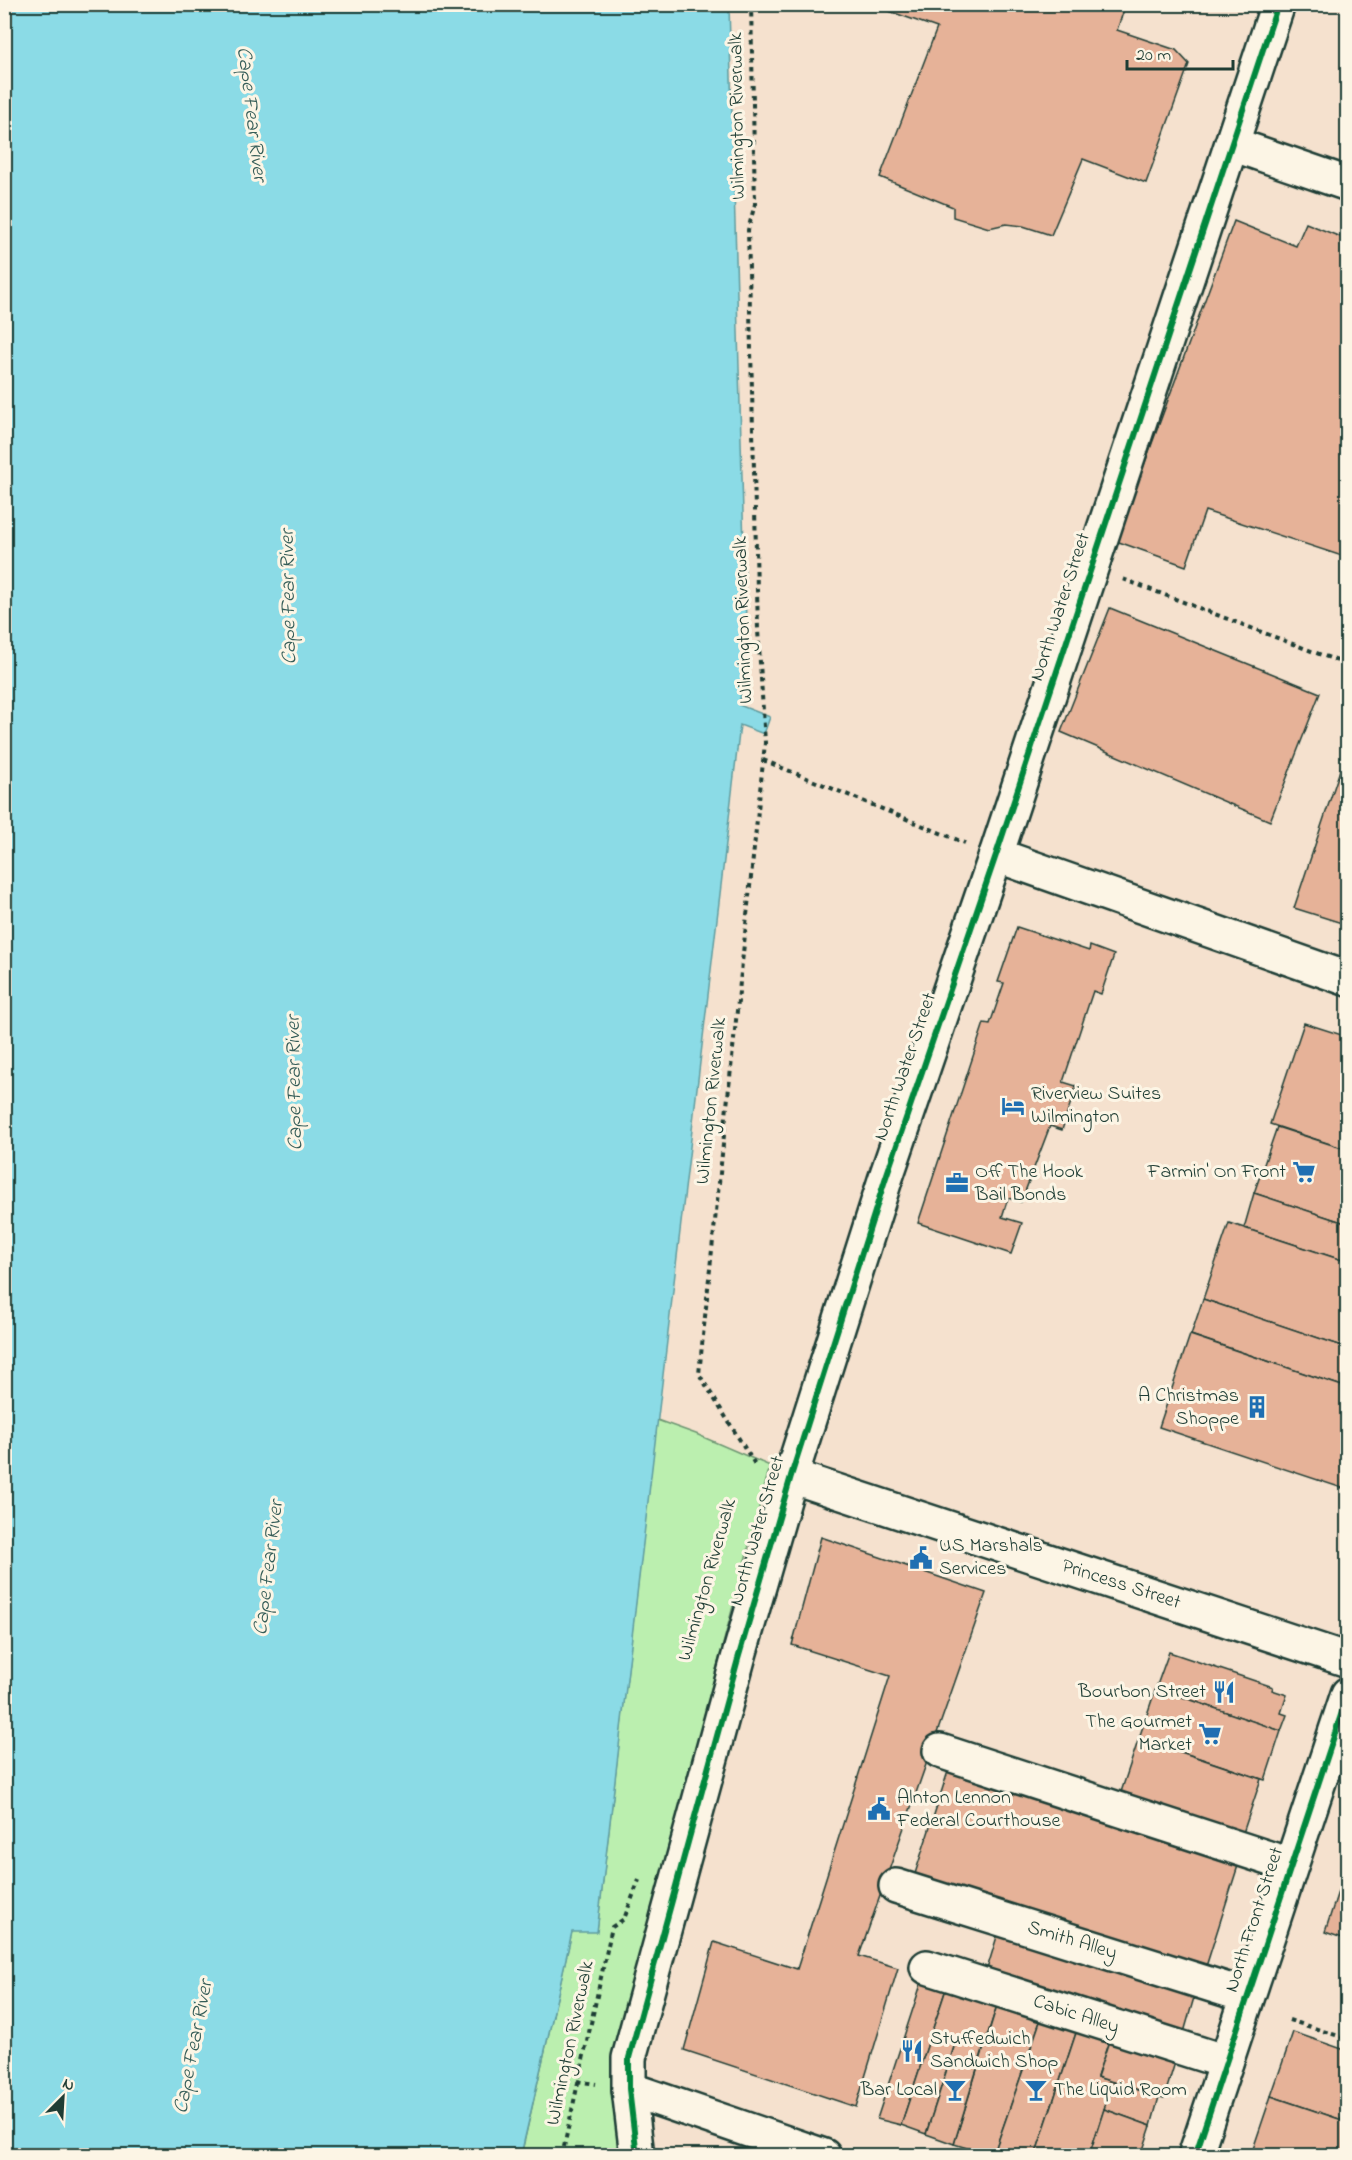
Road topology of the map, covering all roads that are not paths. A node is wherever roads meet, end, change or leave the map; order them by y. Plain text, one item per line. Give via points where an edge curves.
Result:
1 (1278, 4) edge
2 (1232, 144) junction
3 (1347, 184) edge
4 (996, 855) junction
5 (1347, 979) edge
6 (791, 1476) junction
7 (1347, 1660) edge
8 (1347, 1694) edge
9 (940, 1751) dead end
10 (1290, 1864) junction
11 (896, 1886) dead end
12 (927, 1967) dead end
13 (1247, 1996) junction
14 (1226, 2062) junction
15 (629, 2089) junction
16 (637, 2156) edge
17 (824, 2156) edge
18 (1195, 2156) edge

1 - 2 street, North Water Street
2 - 3 street
2 - 4 street, North Water Street
4 - 5 street
4 - 6 street, North Water Street via 885,1180
6 - 7 street, Princess Street
6 - 15 street, North Water Street via 629,2058
8 - 10 street, North Front Street
9 - 10 street
10 - 13 street, North Front Street
11 - 13 street, Smith Alley
12 - 14 street, Cabic Alley
13 - 14 street, North Front Street
14 - 18 street, North Front Street
15 - 16 street, North Water Street
15 - 17 street

